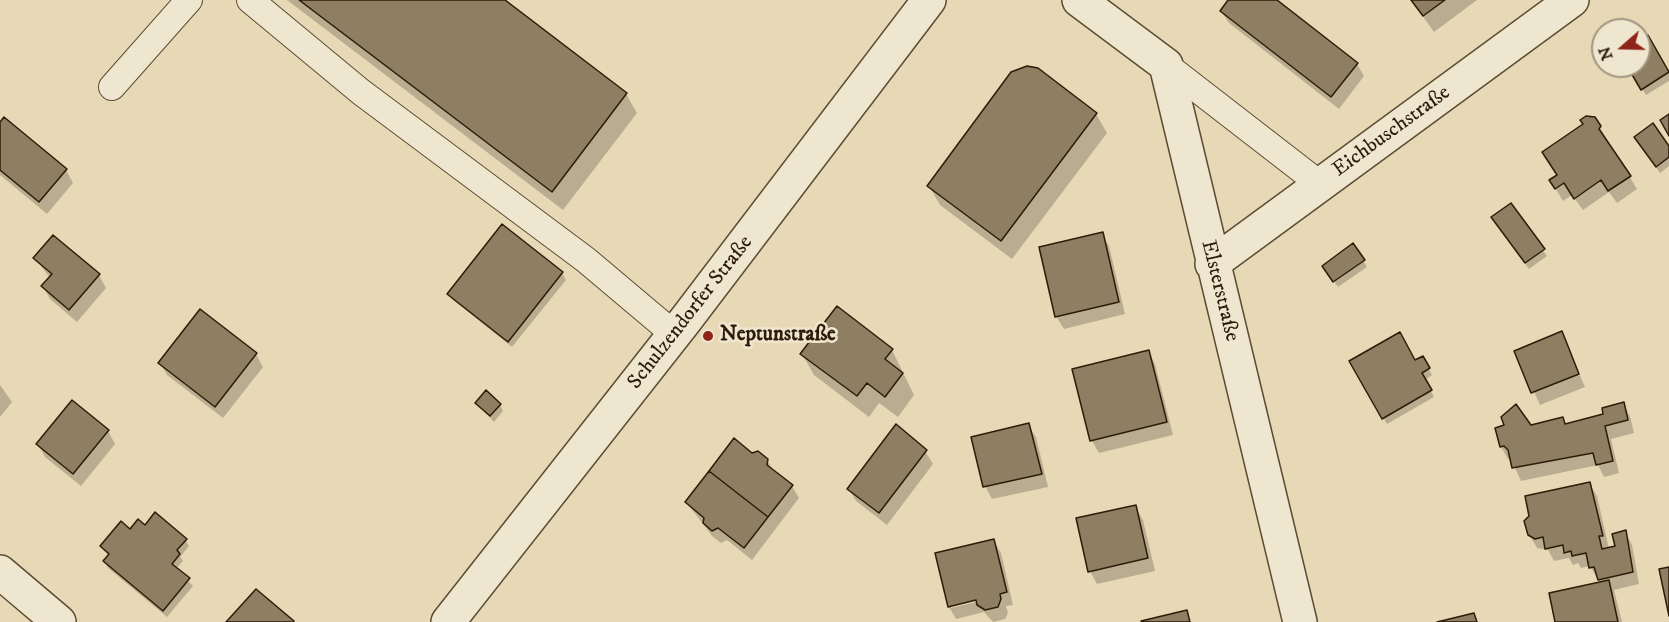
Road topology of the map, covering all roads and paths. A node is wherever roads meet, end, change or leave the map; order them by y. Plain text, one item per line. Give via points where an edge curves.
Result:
1 (189, 0) edge
2 (250, 0) edge
3 (929, 0) edge
4 (1079, 0) edge
5 (1572, 0) edge
6 (1166, 65) junction
7 (112, 87) dead end
8 (1321, 185) junction
9 (1212, 264) junction
10 (675, 335) junction
11 (0, 572) edge
12 (59, 622) edge
13 (448, 622) edge
14 (1300, 622) edge

1 - 7 lane
2 - 10 lane via 361,92 586,260
3 - 10 street, Schulzendorfer Straße
4 - 6 street
5 - 8 street, Eichbuschstraße
6 - 8 lane
6 - 9 street, Elsterstraße
8 - 9 street, Eichbuschstraße
9 - 14 street, Elsterstraße
10 - 13 street, Schulzendorfer Straße
11 - 12 street

